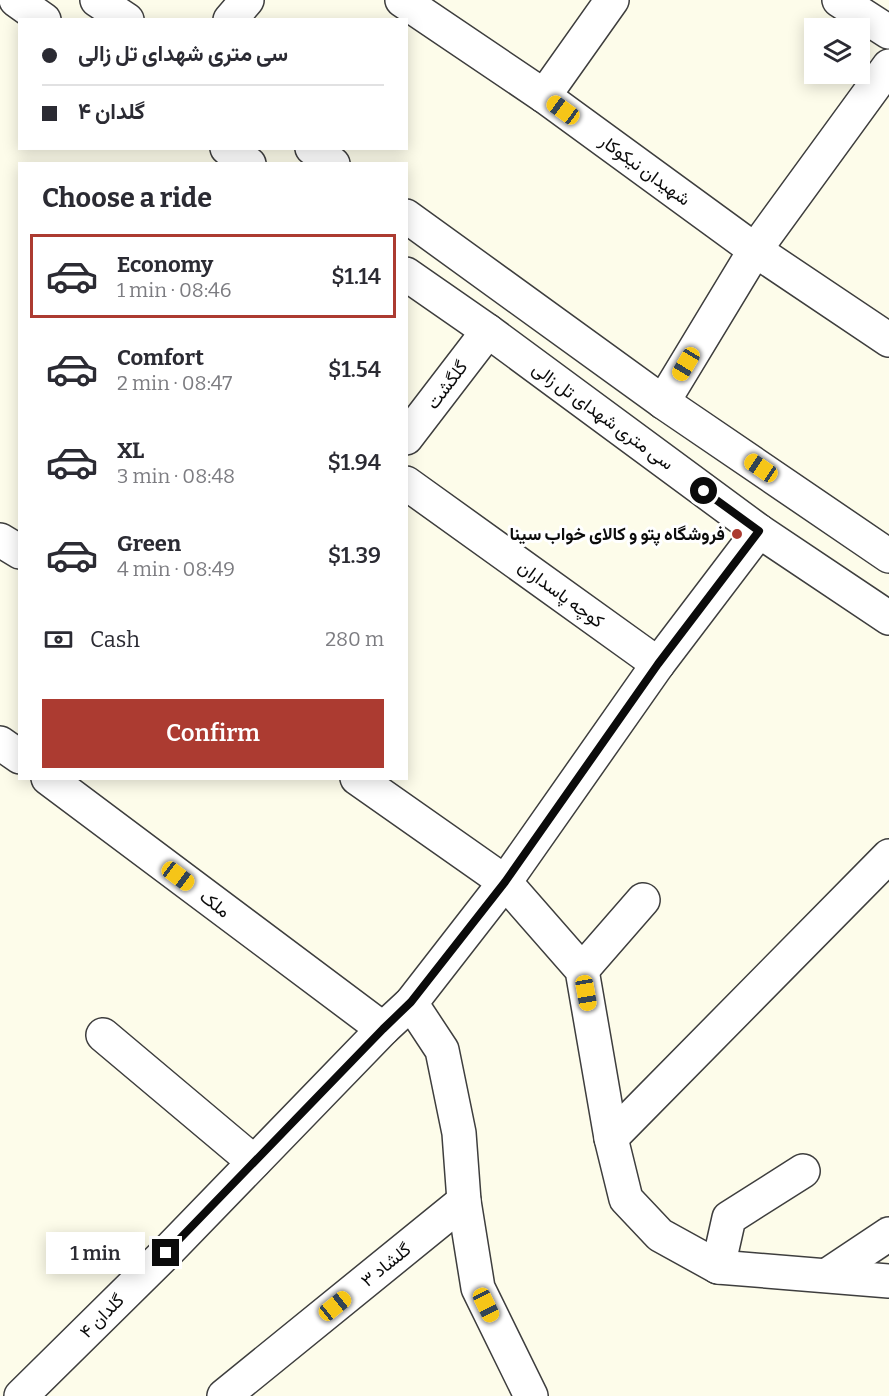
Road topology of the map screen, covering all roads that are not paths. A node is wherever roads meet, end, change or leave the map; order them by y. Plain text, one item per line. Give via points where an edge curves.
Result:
1 (97, 0) edge
2 (247, 0) edge
3 (402, 0) edge
4 (612, 0) edge
5 (839, 0) edge
6 (124, 18) edge
7 (232, 18) edge
8 (889, 32) edge
9 (889, 66) edge
10 (544, 96) junction
11 (230, 150) edge
12 (315, 150) edge
13 (246, 162) edge
14 (330, 162) edge
15 (408, 217) edge
16 (755, 250) junction
17 (408, 275) edge
18 (565, 331) junction
19 (488, 332) junction
20 (889, 340) edge
21 (538, 368) junction
22 (663, 402) junction
23 (408, 435) edge
24 (408, 484) edge
25 (759, 531) junction
26 (0, 540) edge
27 (885, 546) edge
28 (18, 551) edge
29 (889, 618) edge
30 (658, 664) junction
31 (0, 743) edge
32 (18, 756) edge
33 (51, 780) edge
34 (360, 780) edge
35 (889, 856) edge
36 (505, 882) junction
37 (643, 900) dead end
38 (582, 970) junction
39 (411, 1002) junction
40 (383, 1029) junction
41 (103, 1035) dead end
42 (611, 1137) junction
43 (254, 1162) junction
44 (803, 1171) dead end
45 (464, 1201) junction
46 (889, 1234) edge
47 (718, 1267) junction
48 (829, 1275) junction
49 (889, 1281) edge
50 (21, 1396) edge
51 (224, 1396) edge
52 (531, 1396) edge

1 - 6 street
2 - 7 street
3 - 10 street, شهیدان نیکوکار
4 - 10 street
5 - 8 street
9 - 16 street
10 - 16 street, شهیدان نیکوکار
11 - 13 street
12 - 14 street
15 - 18 street
16 - 20 street, شهیدان نیکوکار
16 - 22 street
17 - 19 street, سی متری شهدای تل زالی
18 - 21 street
18 - 22 street
19 - 21 street, سی متری شهدای تل زالی
19 - 23 street, گلگشت
21 - 25 street, سی متری شهدای تل زالی
22 - 27 street
24 - 30 street, کوچه پاسداران
25 - 29 street, سی متری شهدای تل زالی
25 - 30 street, گلدان ۴
26 - 28 street
30 - 36 street, گلدان ۴
31 - 32 street
33 - 40 street, ملک
34 - 36 street
35 - 42 street
36 - 38 street
36 - 39 street, گلدان ۴
37 - 38 street
38 - 42 street
39 - 40 street, گلدان ۴
39 - 45 street via 442,1050 459,1133
40 - 43 street, گلدان ۴
41 - 43 street
42 - 47 street via 626,1199 660,1234
43 - 50 street, گلدان ۴
44 - 47 street via 729,1218
45 - 51 street, گلشاد ۳
45 - 52 street via 478,1288
46 - 48 street
47 - 48 street
48 - 49 street

